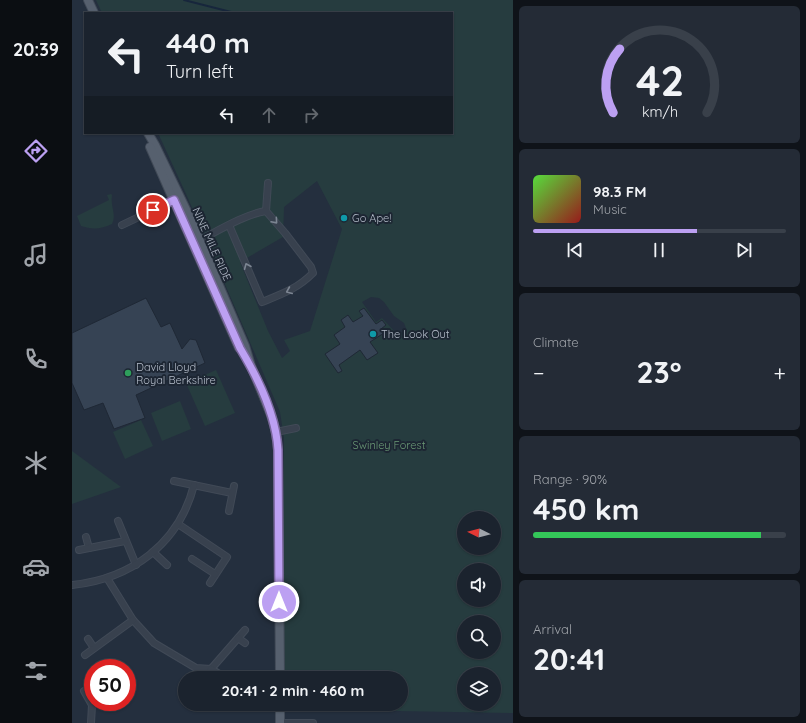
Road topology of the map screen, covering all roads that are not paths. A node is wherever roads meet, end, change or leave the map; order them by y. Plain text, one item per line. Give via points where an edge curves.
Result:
1 (88, 0) edge
2 (94, 12) edge
3 (148, 134) edge
4 (268, 183) dead end
5 (177, 199) junction
6 (266, 211) junction
7 (122, 225) dead end
8 (229, 225) junction
9 (196, 242) junction
10 (296, 428) dead end
11 (276, 432) junction
12 (174, 481) dead end
13 (194, 485) junction
14 (229, 511) dead end
15 (118, 521) dead end
16 (178, 524) junction
17 (86, 537) dead end
18 (126, 541) junction
19 (89, 548) junction
20 (79, 550) dead end
21 (153, 552) junction
22 (192, 558) dead end
23 (136, 565) junction
24 (167, 565) dead end
25 (215, 574) junction
26 (107, 578) junction
27 (210, 583) dead end
28 (72, 585) edge
29 (133, 620) junction
30 (244, 630) dead end
31 (238, 638) junction
32 (88, 639) dead end
33 (245, 643) dead end
34 (94, 648) junction
35 (85, 655) dead end
36 (211, 669) junction
37 (214, 671) edge
38 (280, 671) edge
39 (92, 711) edge
40 (280, 711) edge
41 (91, 723) edge
42 (280, 723) edge
43 (313, 723) edge

1 - 2 main road
3 - 5 main road, NINE MILE RIDE via 155,145
4 - 6 street
5 - 7 street
5 - 9 main road, NINE MILE RIDE
6 - 8 street via 256,212
6 -> 8 street via 311,267 313,273 296,288 262,302
8 - 9 street
9 - 11 main road, NINE MILE RIDE via 240,348 272,415
10 - 11 street
11 - 38 main road, NINE MILE RIDE
12 - 13 street
13 - 14 street via 233,490
13 - 16 street via 192,496
15 - 18 street
16 - 21 street via 168,539
16 - 25 street via 227,556
17 - 19 street
18 - 19 street
18 - 23 street
19 - 20 street
21 - 23 street
21 - 24 street
22 - 25 street
23 - 26 street
25 - 27 street
26 - 28 street
26 - 29 street
29 - 34 street
29 - 36 street via 165,651 196,668
30 - 31 street
31 - 33 street
31 - 36 street
32 - 34 street
34 - 35 street
36 - 37 street
39 - 41 street
40 - 42 main road
42 - 43 street

